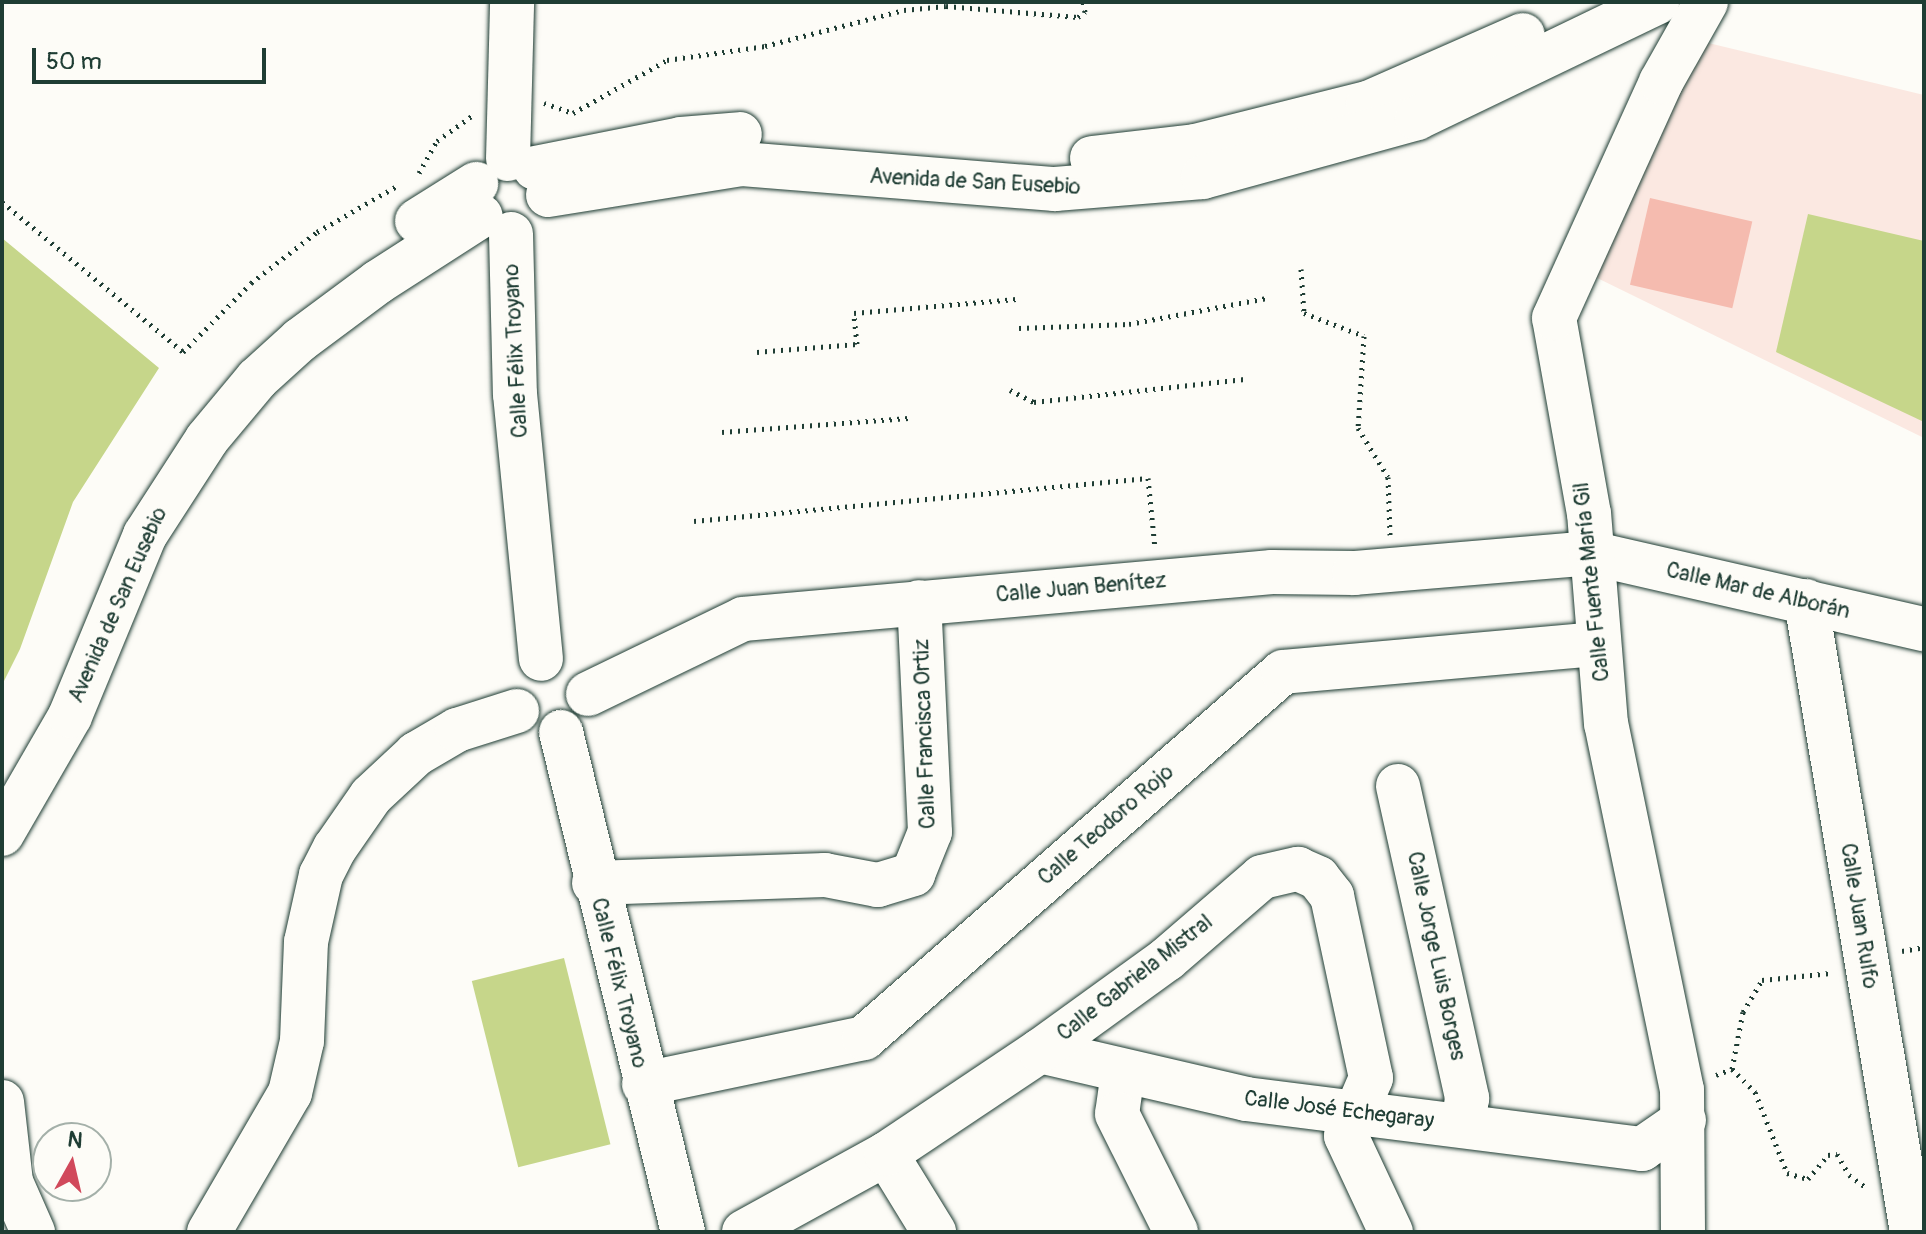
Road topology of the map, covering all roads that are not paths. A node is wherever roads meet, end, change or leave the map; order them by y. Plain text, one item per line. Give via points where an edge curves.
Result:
1 (512, 2) edge
2 (1590, 2) edge
3 (1658, 2) edge
4 (1706, 2) edge
5 (510, 193) junction
6 (1591, 553) junction
7 (1806, 601) junction
8 (919, 602) junction
9 (1924, 629) edge
10 (1596, 644) junction
11 (541, 659) junction
12 (588, 694) junction
13 (517, 711) junction
14 (561, 732) junction
15 (2, 780) edge
16 (1398, 786) dead end
17 (2, 834) edge
18 (594, 883) junction
19 (1040, 1051) junction
20 (1123, 1072) junction
21 (644, 1084) junction
22 (2, 1102) edge
23 (1683, 1105) junction
24 (1359, 1112) junction
25 (1463, 1126) junction
26 (1642, 1149) junction
27 (886, 1154) junction
28 (1683, 1212) edge
29 (1910, 1220) edge
30 (33, 1232) edge
31 (209, 1232) edge
32 (683, 1232) edge
33 (744, 1232) edge
34 (934, 1232) edge
35 (1176, 1232) edge
36 (1391, 1232) edge

1 - 5 street, Calle Félix Troyano
2 - 5 street, Avenida de San Eusebio via 1368,103 1195,146 1047,159 734,134
3 - 5 street, Avenida de San Eusebio via 1417,118 1203,177 1055,189 742,164
4 - 6 street, Calle Fuente María Gil via 1661,82 1554,318
5 - 11 street, Calle Félix Troyano via 515,394
5 - 15 street, Avenida de San Eusebio via 281,316 238,356 188,415 127,512 51,692
5 - 17 street, Avenida de San Eusebio via 300,340 257,379 207,439 145,535 70,716
6 - 7 street, Calle Mar de Alborán
6 - 8 street, Calle Juan Benítez
6 - 10 street, Calle Fuente María Gil
7 - 9 street, Calle Mar de Alborán
7 - 29 street, Calle Juan Rulfo
8 - 12 street, Calle Juan Benítez via 743,619
8 - 18 street, Calle Francisca Ortiz via 930,832 913,874 878,885 825,875
10 - 21 street, Calle Teodoro Rojo via 1283,672 864,1038
10 - 23 street, Calle Fuente María Gil via 1629,847
11 - 12 street via 570,665
11 - 13 street via 517,678
12 - 14 street via 580,718
13 - 14 street via 536,730
13 - 31 street via 457,730 416,754 371,796 341,838 321,875 313,909 302,1041 290,1093
14 - 18 street, Calle Félix Troyano
16 - 25 street, Calle Jorge Luis Borges via 1467,1098
18 - 21 street, Calle Félix Troyano
19 - 20 street, Calle José Echegaray
19 - 24 street, Calle Gabriela Mistral via 1167,959 1262,877 1298,869 1318,878 1332,896 1371,1078
19 - 27 street, Calle Gabriela Mistral
20 - 24 street, Calle José Echegaray via 1246,1099
20 - 35 street via 1117,1114
21 - 32 street, Calle Félix Troyano
22 - 30 street via 11,1182
23 - 26 street
23 - 28 street, Calle Fuente María Gil
24 - 25 street, Calle José Echegaray
24 - 36 street via 1346,1136
25 - 26 street, Calle José Echegaray
26 - 28 street
27 - 33 street, Calle Gabriela Mistral
27 - 34 street

